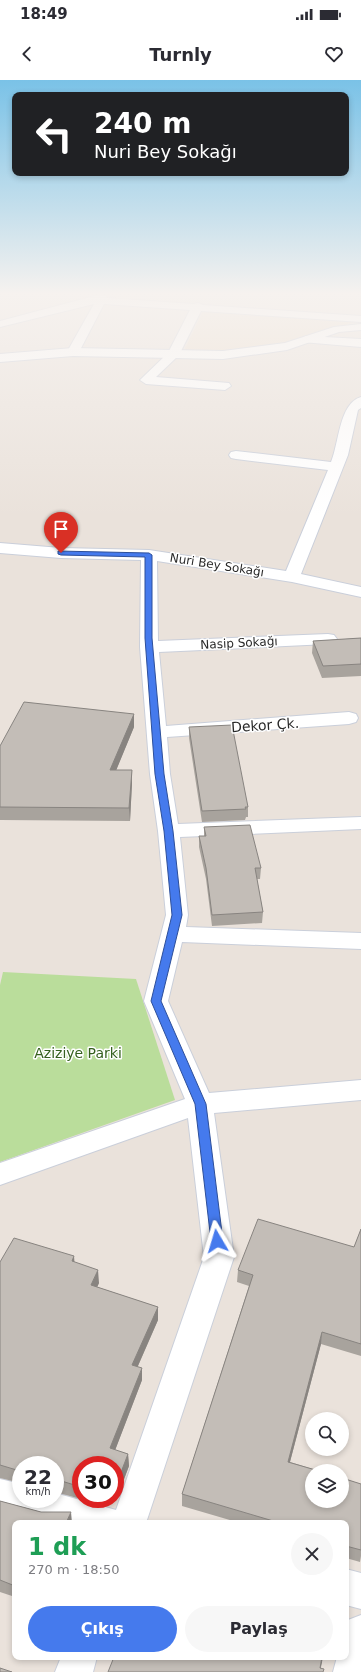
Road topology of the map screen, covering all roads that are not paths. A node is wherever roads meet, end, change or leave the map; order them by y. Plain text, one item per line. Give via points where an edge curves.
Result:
1 (160, 367) edge
2 (225, 386) dead end
3 (361, 401) edge
4 (236, 455) dead end
5 (336, 467) junction
6 (0, 548) edge
7 (149, 555) junction
8 (292, 577) junction
9 (361, 592) edge
10 (328, 639) edge
11 (149, 647) junction
12 (349, 718) dead end
13 (156, 732) junction
14 (361, 823) edge
15 (169, 831) junction
16 (172, 934) junction
17 (361, 941) edge
18 (361, 1090) edge
19 (200, 1104) junction
20 (0, 1174) edge
21 (0, 1494) edge
22 (96, 1520) edge
23 (130, 1520) edge
24 (349, 1588) edge
25 (361, 1591) edge
26 (361, 1633) edge
27 (78, 1660) edge
28 (74, 1672) edge
29 (352, 1672) edge

1 - 2 street via 146,380
3 - 5 street via 352,409
4 - 5 street
5 - 8 street
6 - 7 street, Nuri Bey Sokağı via 61,553
7 - 8 street, Nuri Bey Sokağı
7 - 11 street
8 - 9 street, Nuri Bey Sokağı
10 - 11 street, Nasip Sokağı
11 - 13 street
12 - 13 street, Dekor Çk.
13 - 15 street
14 - 15 street
15 - 16 street via 177,915
16 - 17 street
16 - 19 street via 156,1001
18 - 19 street
19 - 20 street
19 - 23 street via 219,1257
21 - 22 street
24 - 25 street
26 - 29 street
27 - 28 street

